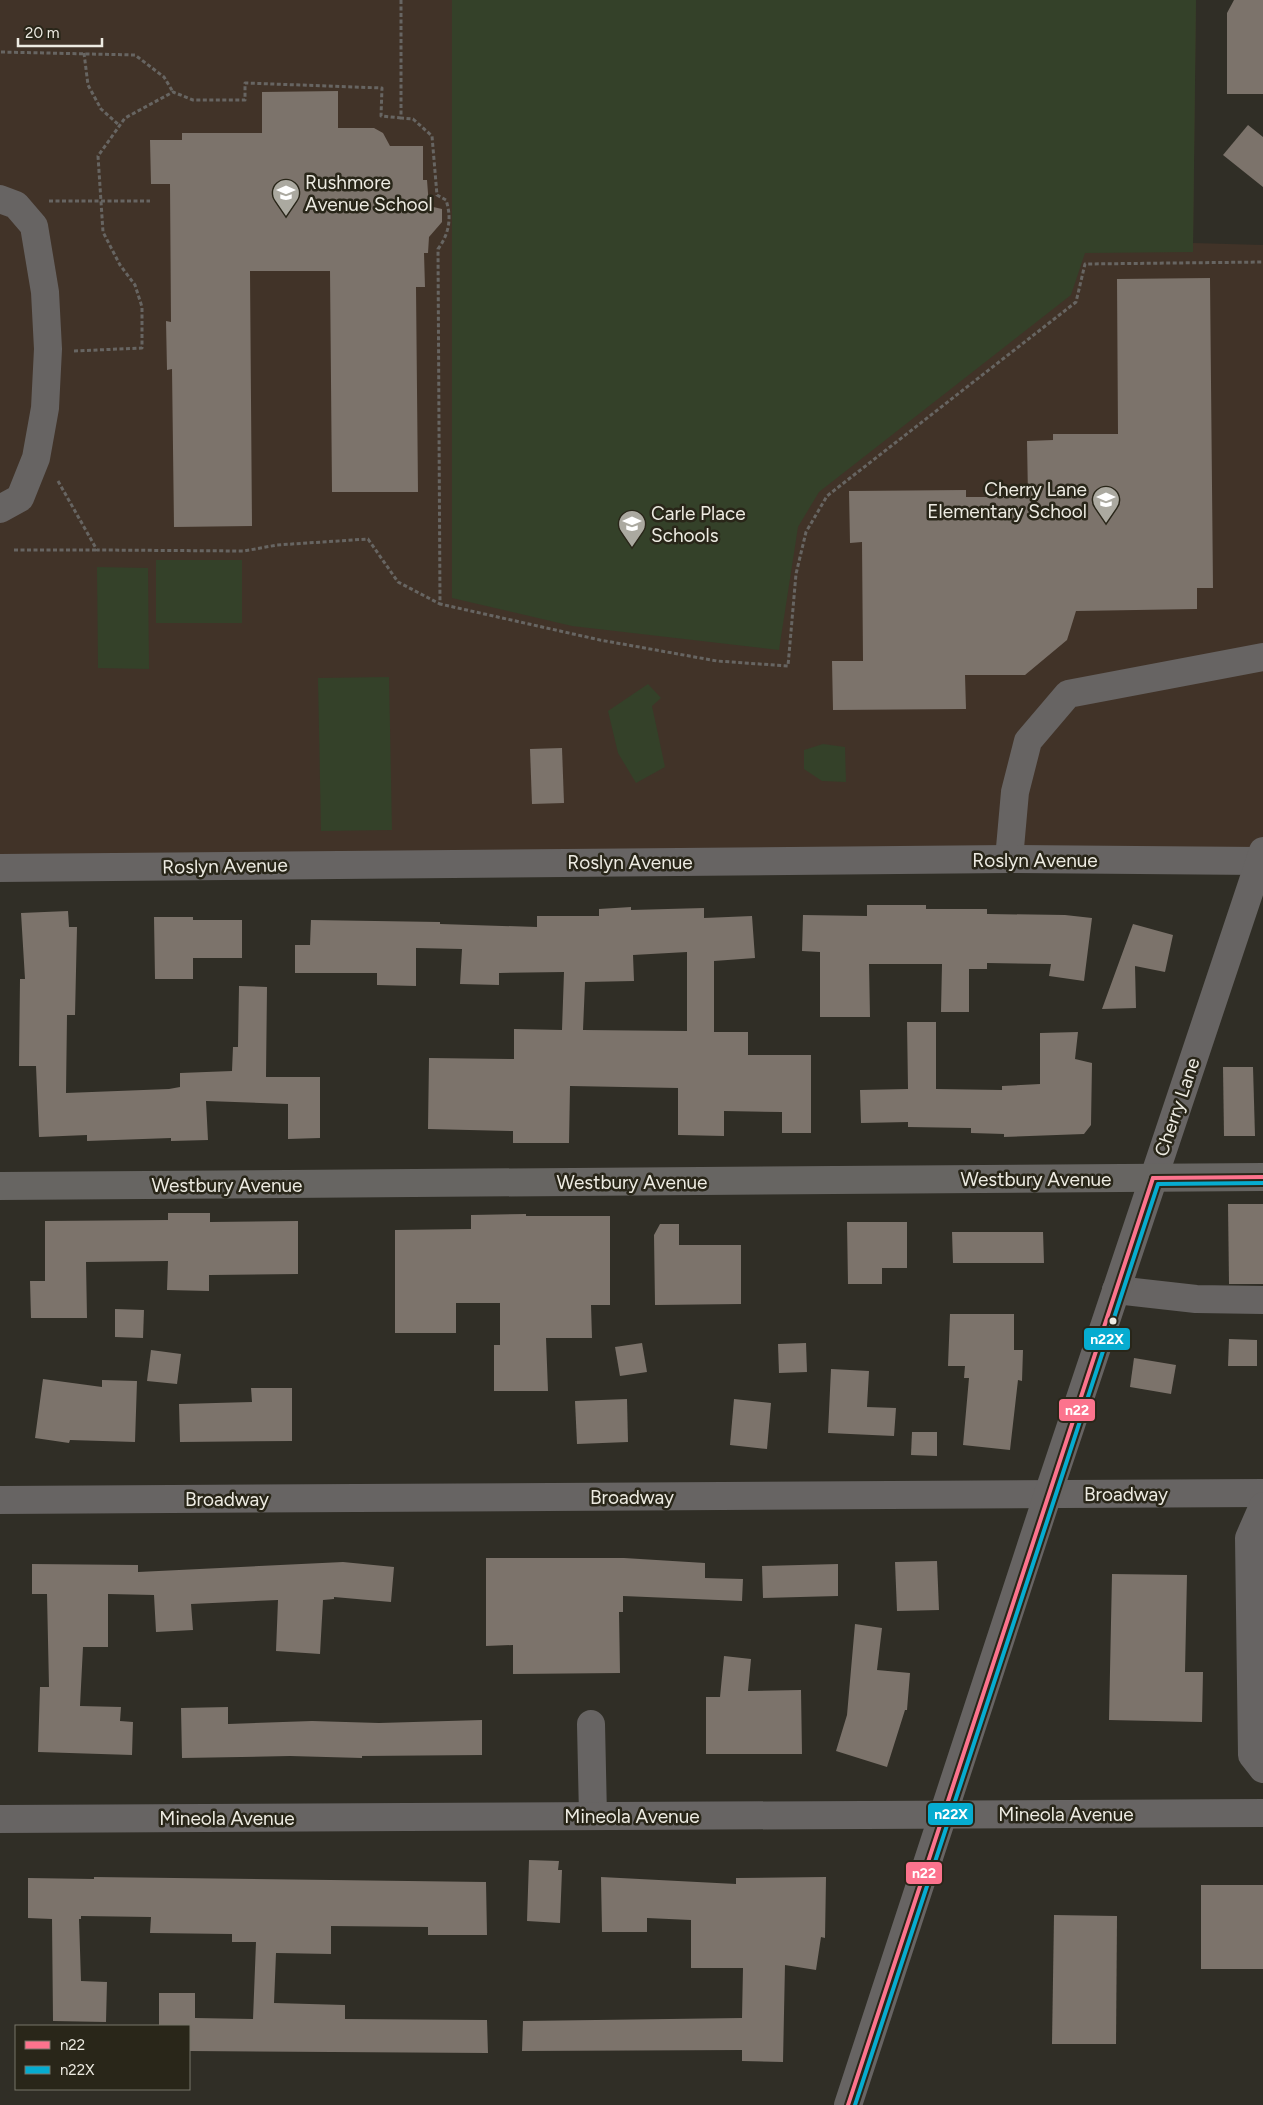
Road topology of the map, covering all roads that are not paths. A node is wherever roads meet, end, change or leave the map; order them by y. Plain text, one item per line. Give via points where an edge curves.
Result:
1 (0, 199) edge
2 (0, 509) edge
3 (1263, 657) edge
4 (1261, 856) edge
5 (1009, 859) junction
6 (0, 868) edge
7 (1263, 1177) edge
8 (1153, 1178) junction
9 (0, 1186) edge
10 (1116, 1290) junction
11 (1263, 1300) edge
12 (1263, 1493) edge
13 (1048, 1494) junction
14 (0, 1500) edge
15 (1263, 1506) edge
16 (591, 1724) dead end
17 (1263, 1769) edge
18 (1263, 1813) edge
19 (943, 1815) junction
20 (593, 1816) junction
21 (0, 1819) edge
22 (848, 2105) edge

1 - 2 street via 16,205 34,226 45,292 48,349 45,408 36,458 20,498
3 - 5 street via 1068,694 1028,741 1016,792
4 - 5 street, Roslyn Avenue
4 - 8 street, Cherry Lane
5 - 6 street, Roslyn Avenue
7 - 8 main road, Westbury Avenue
8 - 9 main road, Westbury Avenue
8 - 10 street, Cherry Lane
10 - 11 street via 1196,1299
10 - 13 street, Cherry Lane
12 - 13 street, Broadway
13 - 14 street, Broadway
13 - 19 street, Cherry Lane
15 - 17 street via 1249,1538 1252,1756
16 - 20 street
18 - 19 street, Mineola Avenue
19 - 20 street, Mineola Avenue
19 - 22 street, Cherry Lane
20 - 21 street, Mineola Avenue

